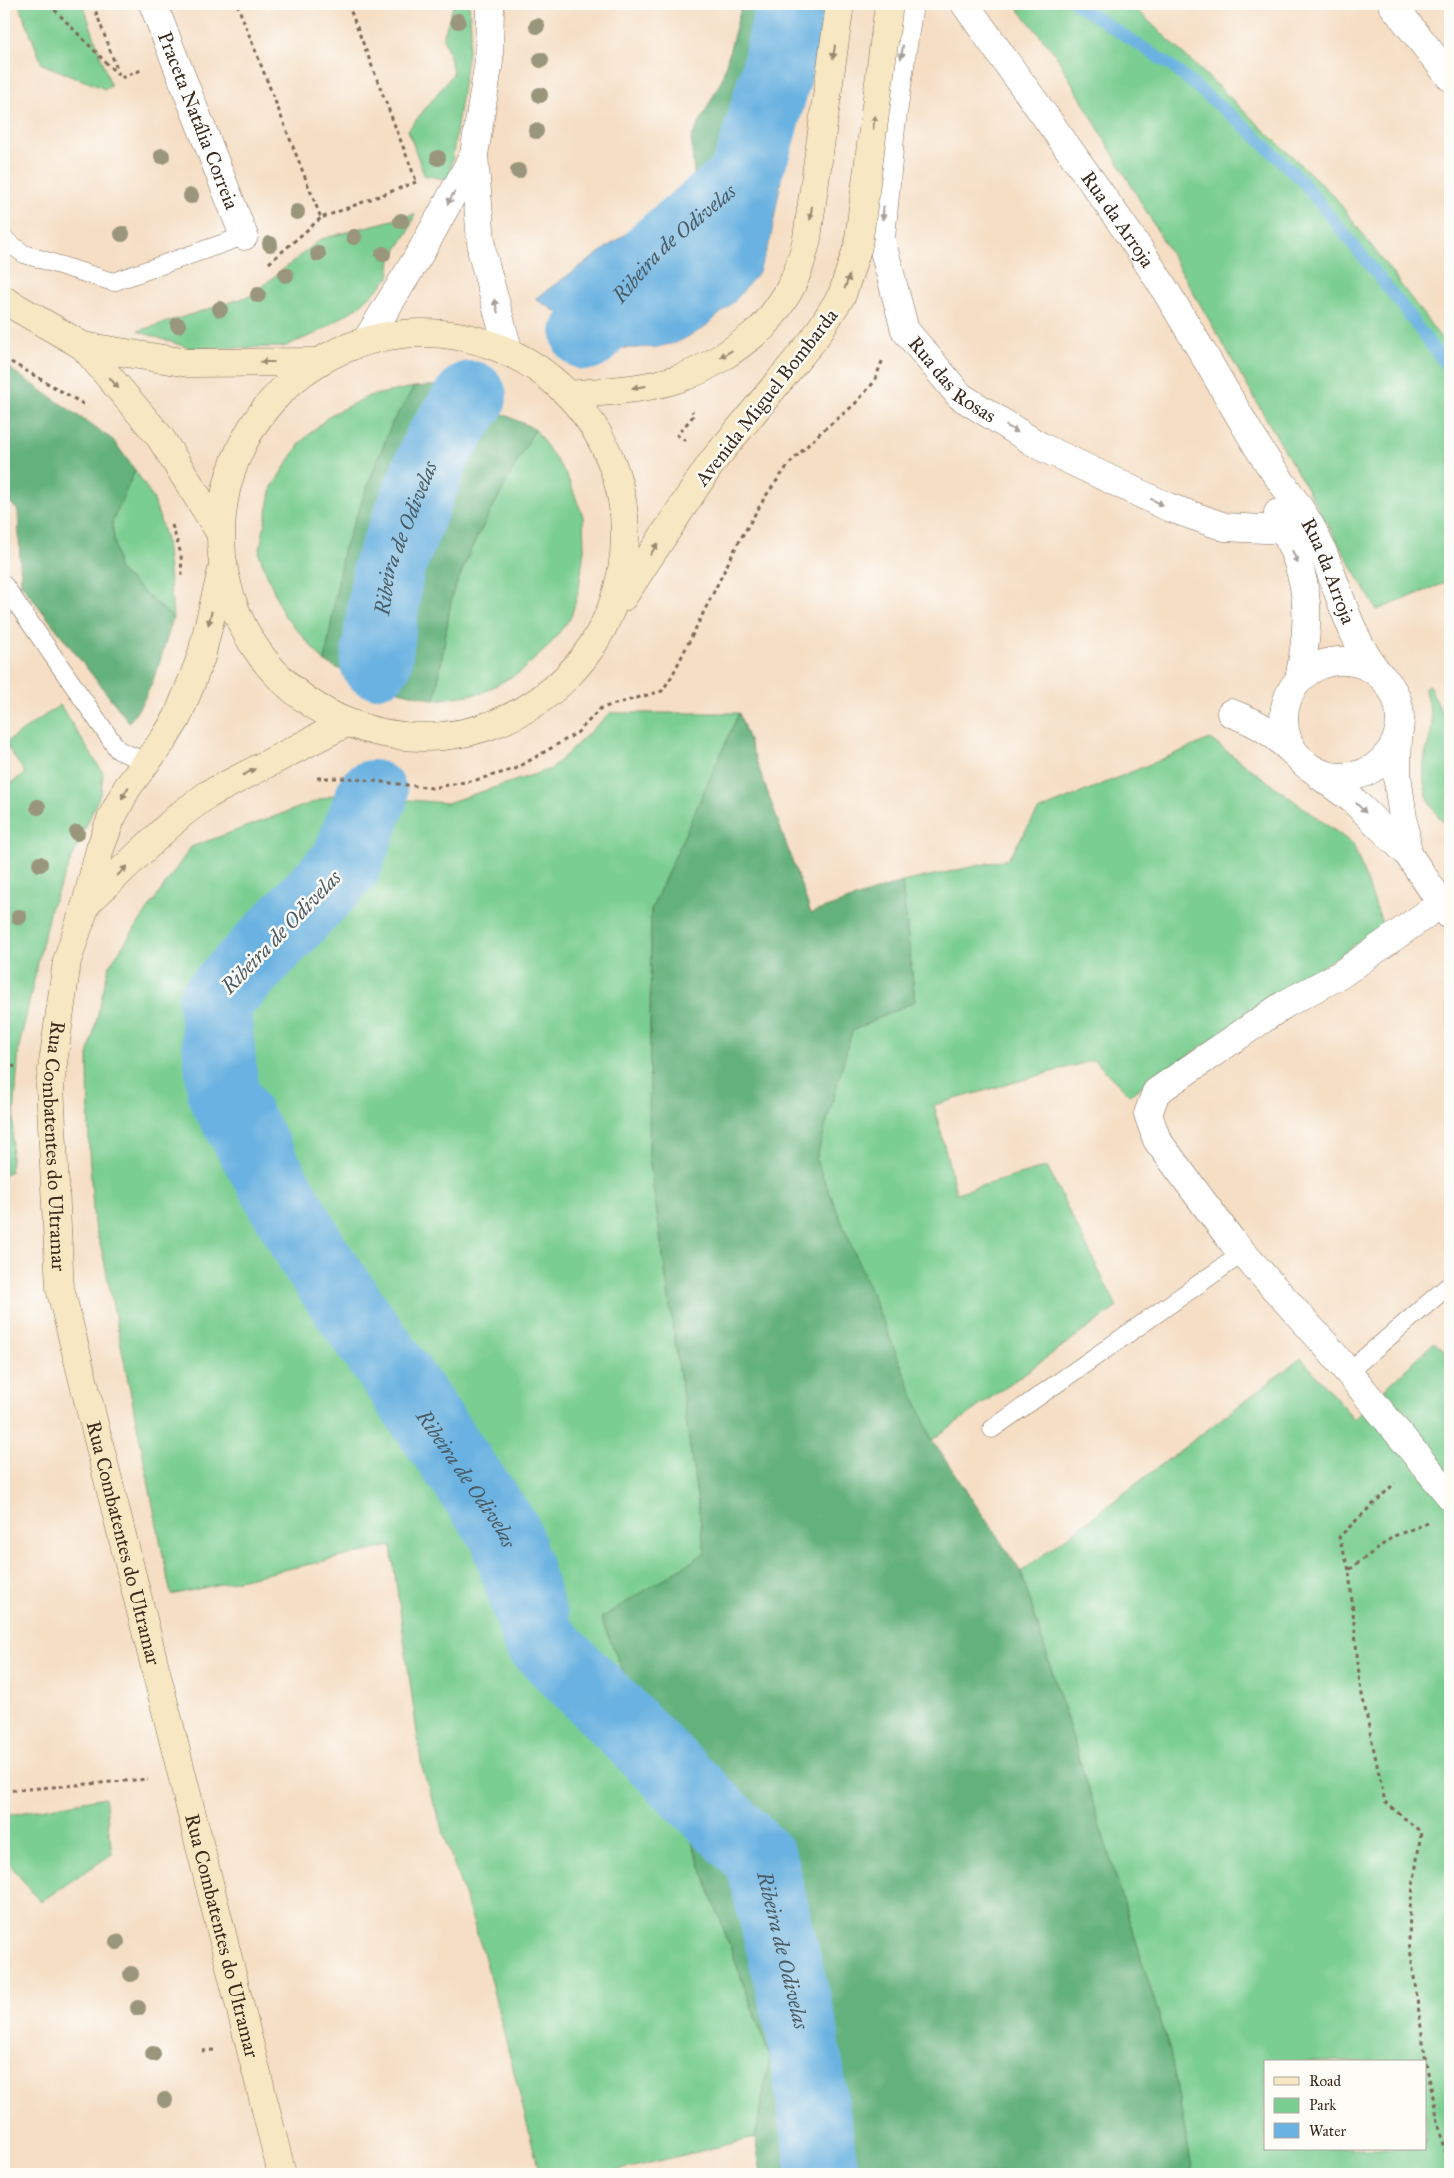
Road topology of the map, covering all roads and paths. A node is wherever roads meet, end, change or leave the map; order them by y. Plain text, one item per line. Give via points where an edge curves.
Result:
1 (49, 4) edge
2 (93, 4) edge
3 (153, 4) edge
4 (237, 4) edge
5 (348, 4) edge
6 (490, 4) edge
7 (840, 4) edge
8 (889, 4) edge
9 (909, 4) edge
10 (965, 4) edge
11 (1392, 4) edge
12 (174, 57) junction
13 (1450, 77) edge
14 (120, 78) junction
15 (474, 155) junction
16 (321, 218) junction
17 (244, 236) joint
18 (4, 239) edge
19 (265, 266) dead end
20 (4, 300) edge
21 (366, 341) junction
22 (82, 346) junction
23 (509, 353) junction
24 (884, 356) dead end
25 (4, 358) edge
26 (316, 362) junction
27 (570, 395) junction
28 (690, 406) dead end
29 (94, 410) dead end
30 (688, 444) dead end
31 (1257, 444) junction
32 (171, 522) dead end
33 (1283, 530) junction
34 (219, 531) junction
35 (222, 570) junction
36 (182, 579) dead end
37 (4, 586) edge
38 (608, 619) junction
39 (1379, 674) junction
40 (1293, 688) junction
41 (346, 723) junction
42 (1398, 734) junction
43 (1301, 761) junction
44 (146, 762) junction
45 (310, 778) dead end
46 (1408, 854) junction
47 (86, 904) junction
48 (1446, 910) edge
49 (1243, 1253) junction
50 (1447, 1286) dead end
51 (1348, 1372) junction
52 (992, 1429) dead end
53 (1420, 1460) junction
54 (1450, 1496) edge
55 (1434, 1520) dead end
56 (1349, 1570) junction
57 (182, 1776) junction
58 (4, 1791) edge
59 (1426, 2060) edge
60 (1426, 2063) edge
61 (282, 2174) edge
62 (1448, 2174) edge

1 - 14 path
2 - 14 path
3 - 12 street, Praceta Natália Correia
4 - 16 path
5 - 16 path via 416,182
6 - 15 street via 489,60
7 -> 27 main road, bridge via 807,238 800,272 783,303 763,328 736,348 686,375 643,387
38 -> 8 main road, Avenida Miguel Bombarda, bridge via 712,462 829,319 842,295 858,246
9 -> 33 street, Rua das Rosas via 891,126 881,239 905,330 960,396 1040,446 1168,507 1225,527
10 - 31 street, Rua da Arroja via 1136,244 1198,341
11 - 13 street
12 - 14 path
12 - 17 street, Praceta Natália Correia
15 -> 21 street via 422,250
23 -> 15 street via 482,253
16 - 19 path
17 - 18 lane via 113,282 24,254
20 - 22 main road
21 - 23 main road via 413,332 453,334
21 - 26 main road via 347,346
26 -> 22 main road via 188,363
22 -> 34 main road via 160,438
23 - 27 main road via 539,369
24 - 45 path via 874,382 854,405 789,464 764,497 662,691 602,708 577,733 544,754 515,769 476,780 432,788 349,778
25 - 29 path
26 - 34 main road via 264,406 232,464
27 - 38 main road via 604,444 624,501 625,562
28 - 30 path via 694,415 677,435
31 - 33 street, Rua da Arroja
31 - 39 street, Rua da Arroja via 1308,522 1350,625 1366,659
32 - 36 path via 180,554
33 -> 40 street, Rua da Arroja via 1300,568 1308,604 1304,654
34 - 35 main road
35 - 41 main road, Avenida Miguel Bombarda via 245,634 282,680
35 -> 44 main road, Rua Combatentes do Ultramar via 190,686 177,718
37 - 44 lane via 118,750
38 - 41 main road, Avenida Miguel Bombarda via 574,671 526,711 468,733 406,738
39 - 40 street via 1349,661 1333,661 1314,668
39 - 42 street via 1397,701
40 - 43 street via 1283,716 1286,736
40 - 43 street via 1273,704 1231,713 1258,723 1277,736
47 -> 41 main road, Rua Combatentes do Ultramar via 179,816 207,794
42 - 43 street via 1380,764 1347,778 1327,776
42 - 46 street via 1397,775
43 -> 46 street via 1353,800
44 -> 47 main road, Rua Combatentes do Ultramar via 111,818
46 - 48 street
47 - 57 main road, Rua Combatentes do Ultramar via 67,961 50,1085 60,1288
48 - 49 street via 1286,1004 1156,1092 1148,1114 1157,1140
49 - 51 street
49 - 52 lane
50 - 51 lane
51 - 53 street
53 - 54 street
53 - 56 path via 1339,1537
55 - 56 path via 1394,1536
56 - 59 path via 1360,1685 1385,1802 1421,1832 1410,1908 1409,1942
57 - 58 path
57 - 61 main road, Rua Combatentes do Ultramar
60 - 62 path

